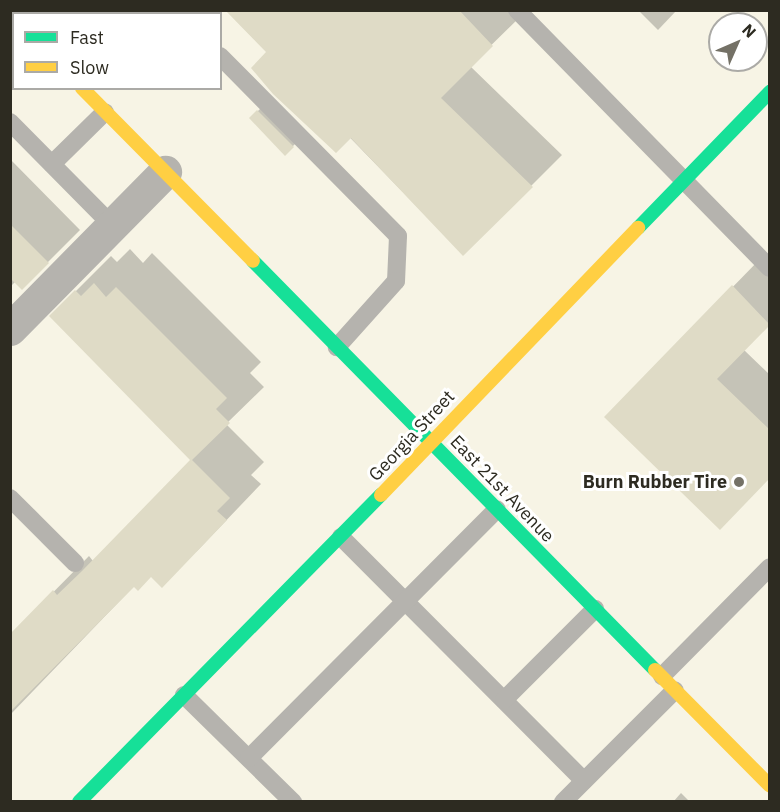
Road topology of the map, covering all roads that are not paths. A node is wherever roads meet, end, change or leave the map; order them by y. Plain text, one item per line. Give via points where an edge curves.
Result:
1 (517, 10) edge
2 (222, 58) edge
3 (84, 90) edge
4 (770, 92) edge
5 (105, 112) junction
6 (10, 122) edge
7 (52, 164) junction
8 (165, 172) junction
9 (683, 181) junction
10 (112, 225) junction
11 (770, 268) edge
12 (10, 329) edge
13 (337, 347) junction
14 (431, 442) junction
15 (10, 498) edge
16 (497, 509) junction
17 (340, 537) junction
18 (75, 563) dead end
19 (765, 580) edge
20 (405, 601) junction
21 (595, 609) junction
22 (662, 676) junction
23 (675, 690) junction
24 (184, 695) junction
25 (504, 700) junction
26 (249, 758) junction
27 (584, 781) junction
28 (770, 786) edge
29 (79, 801) edge
30 (293, 801) edge
31 (563, 801) edge

1 - 9 lane
2 - 13 lane via 398,236 396,281
3 - 5 street, East 21st Avenue
4 - 9 street, Georgia Street
5 - 7 lane
5 - 8 street, East 21st Avenue
6 - 7 lane
7 - 10 lane
8 - 10 street
8 - 13 street, East 21st Avenue
9 - 11 lane
9 - 14 street, Georgia Street
10 - 12 street
13 - 14 street, East 21st Avenue
14 - 16 street, East 21st Avenue
14 - 17 street, Georgia Street
15 - 18 lane
16 - 20 lane
16 - 21 street, East 21st Avenue
17 - 20 lane
17 - 24 street, Georgia Street
19 - 22 lane
20 - 25 lane
20 - 26 lane
21 - 22 street, East 21st Avenue
21 - 25 lane
22 - 23 street, East 21st Avenue
23 - 27 lane
23 - 28 street, East 21st Avenue
24 - 26 lane
24 - 29 street, Georgia Street
25 - 27 lane
26 - 30 lane
27 - 31 lane

